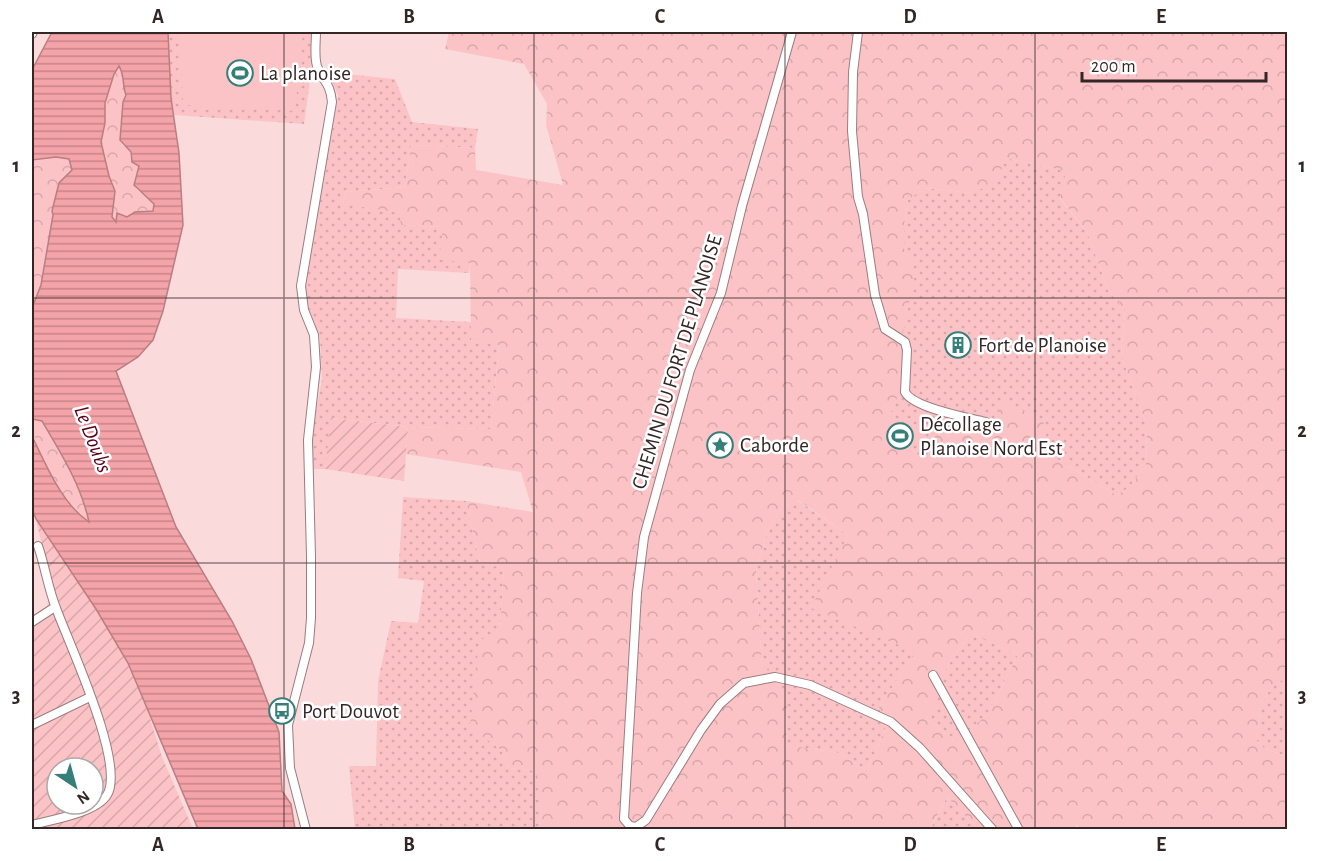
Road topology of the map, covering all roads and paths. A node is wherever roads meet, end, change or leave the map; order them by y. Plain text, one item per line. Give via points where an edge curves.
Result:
1 (316, 32) edge
2 (792, 32) edge
3 (858, 32) edge
4 (986, 422) dead end
5 (38, 546) dead end
6 (55, 607) junction
7 (32, 622) edge
8 (933, 675) dead end
9 (90, 697) junction
10 (32, 725) edge
11 (32, 825) edge
12 (306, 830) edge
13 (993, 830) edge
14 (1019, 830) edge

1 - 12 street via 316,64 327,81 332,102 301,286 304,310 314,335 316,366 308,440 311,618 309,643 288,725 290,768
2 - 13 street, CHEMIN DU FORT DE PLANOISE via 721,293 690,370 644,537 624,819 636,827 646,820 720,704 744,683 775,677 810,685 891,722 920,748
3 - 4 street via 852,113 858,197 885,330 905,342 907,350 905,392 920,403
5 - 6 street
6 - 7 street
6 - 9 street
8 - 14 street
9 - 10 street
9 - 11 street via 104,735 111,786 99,804

